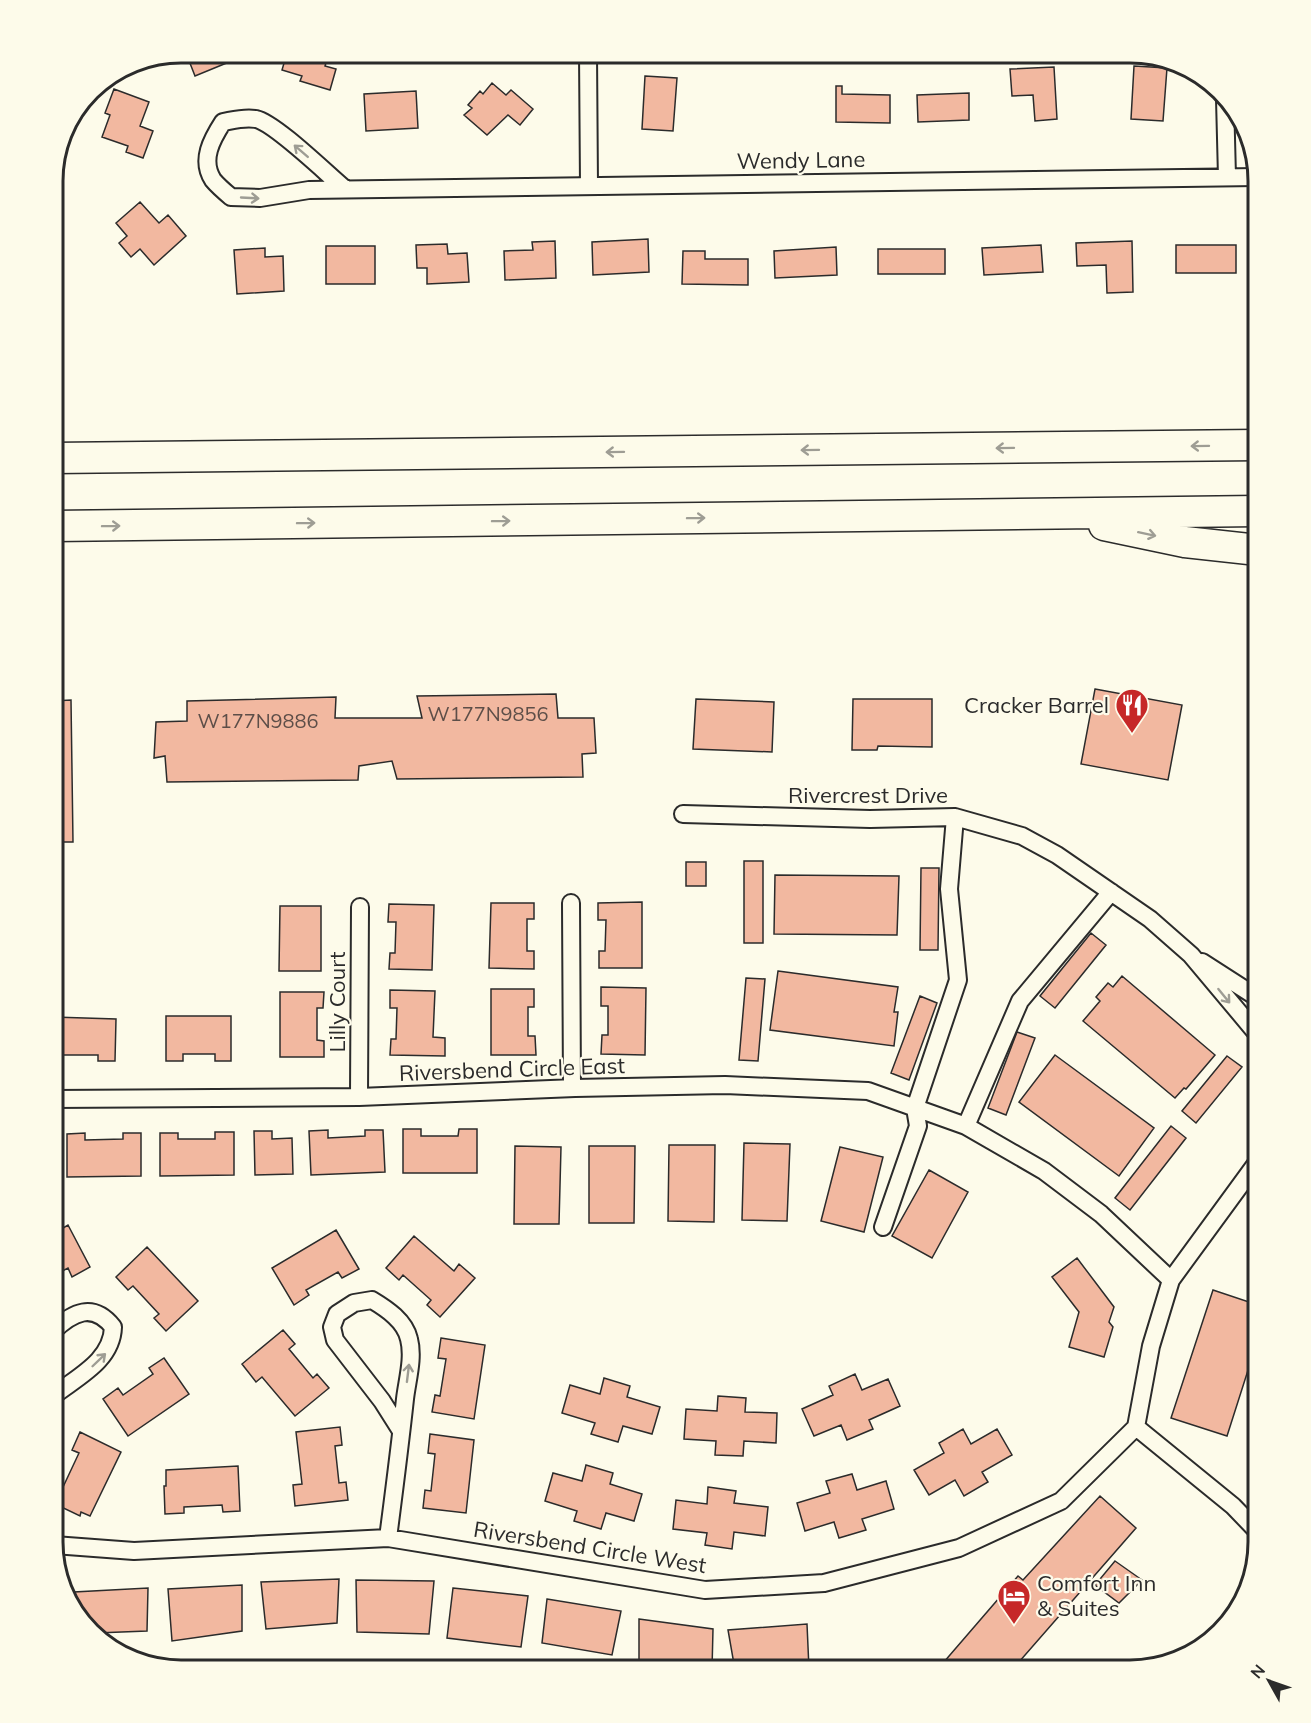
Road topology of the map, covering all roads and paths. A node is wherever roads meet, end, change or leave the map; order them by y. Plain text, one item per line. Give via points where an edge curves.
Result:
1 (588, 63) edge
2 (1225, 112) edge
3 (1227, 177) junction
4 (1248, 177) edge
5 (589, 186) junction
6 (345, 189) junction
7 (1248, 445) edge
8 (63, 458) edge
9 (1248, 511) edge
10 (1048, 513) junction
11 (63, 526) edge
12 (1248, 549) edge
13 (683, 814) dead end
14 (955, 817) junction
15 (1111, 892) junction
16 (572, 903) dead end
17 (360, 907) dead end
18 (1191, 955) junction
19 (1248, 992) edge
20 (1248, 1023) edge
21 (572, 1088) junction
22 (358, 1097) junction
23 (63, 1098) edge
24 (915, 1108) junction
25 (966, 1126) junction
26 (1248, 1175) edge
27 (883, 1227) dead end
28 (1171, 1280) junction
29 (63, 1321) edge
30 (63, 1388) edge
31 (1136, 1427) junction
32 (401, 1431) junction
33 (1248, 1522) edge
34 (388, 1538) junction
35 (63, 1546) edge

1 - 5 street
2 - 3 street
3 - 4 street, Wendy Lane
3 - 5 street, Wendy Lane
5 - 6 street, Wendy Lane
6 -> 6 street, Wendy Lane via 283,135 258,119 223,122 211,140 207,159 213,179 231,197 260,198
7 -> 8 highway
9 - 10 highway
11 -> 10 highway
10 -> 12 highway via 1185,542
13 - 14 street, Rivercrest Drive
14 - 15 street, Rivercrest Drive via 1022,837 1057,855
14 - 24 street via 949,889 958,980
15 - 18 street, Rivercrest Drive
15 - 25 street via 1020,1001
16 - 21 street
17 - 22 street, Lilly Court
18 - 19 street, Rivercrest Drive
18 -> 20 street, Rivercrest Drive
21 - 22 street, Riversbend Circle East
21 - 24 street, Riversbend Circle East via 728,1085 868,1091
22 - 23 street, Riversbend Circle East
24 - 25 street, Riversbend Circle East
24 - 27 street via 918,1126
25 - 28 street via 1058,1181 1101,1214
26 - 28 street
28 - 31 street via 1151,1346
30 -> 29 street via 106,1354 113,1339 113,1327 95,1312 80,1312
31 - 33 street
31 - 34 street, Riversbend Circle West via 1061,1501 959,1548 824,1583 705,1590
32 -> 32 street via 409,1339 399,1320 385,1308 372,1300 354,1303 337,1314 332,1327 335,1340
32 - 34 street
34 - 35 street, Riversbend Circle West via 134,1551

